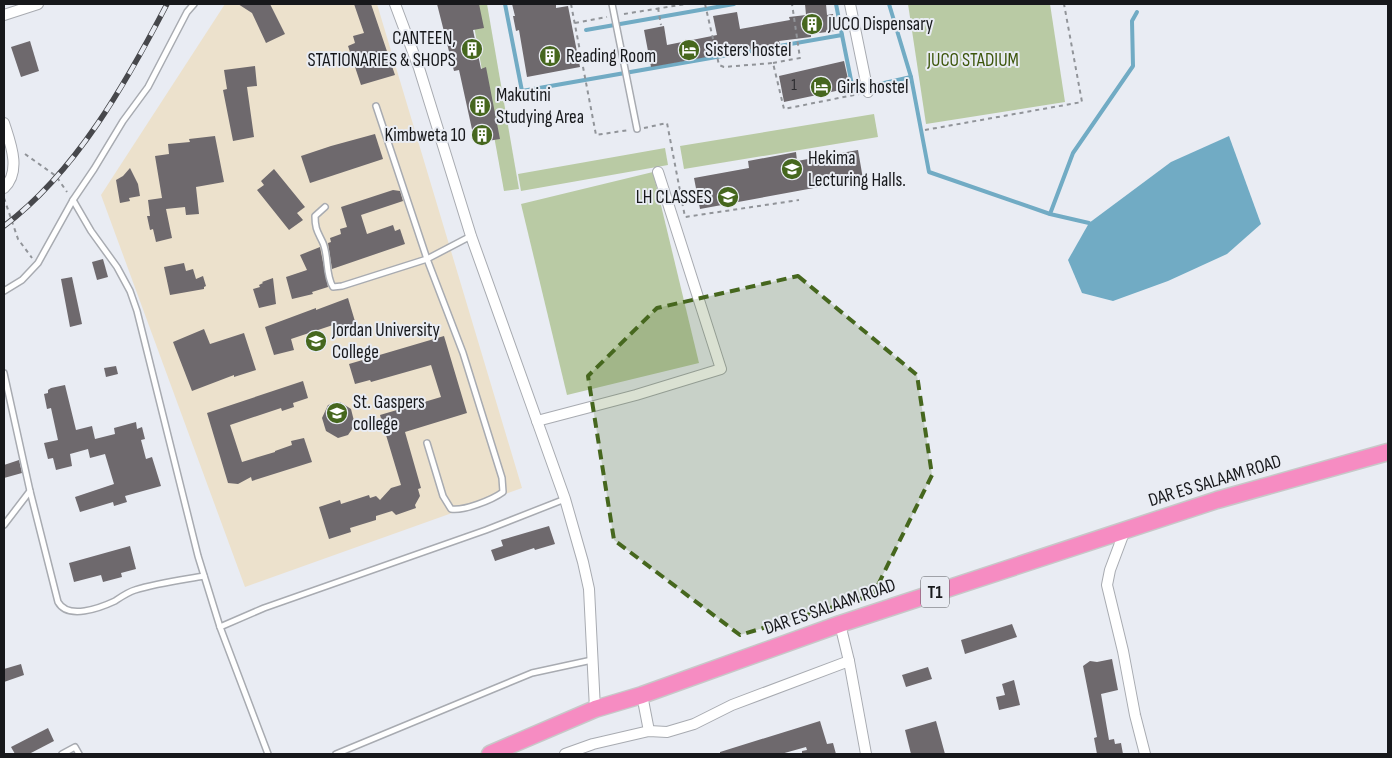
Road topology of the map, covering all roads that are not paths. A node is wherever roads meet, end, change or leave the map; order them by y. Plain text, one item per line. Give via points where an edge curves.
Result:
1 (38, 4) edge
2 (194, 4) edge
3 (396, 4) edge
4 (612, 4) edge
5 (850, 4) edge
6 (4, 15) edge
7 (868, 92) road end
8 (376, 106) dead end
9 (4, 123) edge
10 (637, 129) road end
11 (658, 172) dead end
12 (4, 188) edge
13 (73, 200) junction
14 (325, 207) dead end
15 (471, 236) junction
16 (427, 259) junction
17 (4, 291) edge
18 (4, 373) edge
19 (537, 421) junction
20 (427, 444) dead end
21 (1388, 452) edge
22 (30, 491) junction
23 (565, 499) junction
24 (4, 524) edge
25 (1125, 530) junction
26 (204, 576) junction
27 (840, 624) junction
28 (220, 627) junction
29 (592, 660) junction
30 (849, 661) junction
31 (642, 695) junction
32 (595, 709) junction
33 (649, 731) junction
34 (62, 754) edge
35 (80, 754) edge
36 (268, 754) edge
37 (336, 754) edge
38 (490, 754) edge
39 (565, 754) edge
40 (866, 754) edge
41 (1145, 754) edge

1 - 6 street
2 - 13 lane via 148,87
3 - 15 street
4 - 10 lane
5 - 7 street
8 - 16 lane
9 - 12 street via 12,147 13,170
11 - 19 street via 721,369
13 - 17 lane via 38,263 22,280
13 - 26 lane via 118,267 135,304
14 - 16 lane via 315,216 333,286
15 - 16 lane
15 - 19 street
16 - 20 lane via 484,418 504,484 502,492 471,506 451,510 443,496
18 - 22 lane
19 - 23 street
21 - 25 highway, DAR ES SALAAM ROAD / T1 via 1217,500
22 - 24 lane
22 - 26 lane via 58,602 63,608 88,610 134,590
23 - 28 lane via 477,534 264,608
23 - 29 street via 589,589
25 - 27 highway, DAR ES SALAAM ROAD / T1
25 - 41 street via 1107,585
26 - 28 lane
27 - 30 street
27 - 31 highway, DAR ES SALAAM ROAD / T1
28 - 36 lane
29 - 32 street
29 - 37 lane via 532,673
30 - 33 street via 732,705 694,724 667,732
30 - 40 street
31 - 32 highway, DAR ES SALAAM ROAD / T1
31 - 33 street
32 - 38 highway, DAR ES SALAAM ROAD / T1
33 - 39 street
34 - 35 lane via 75,747

